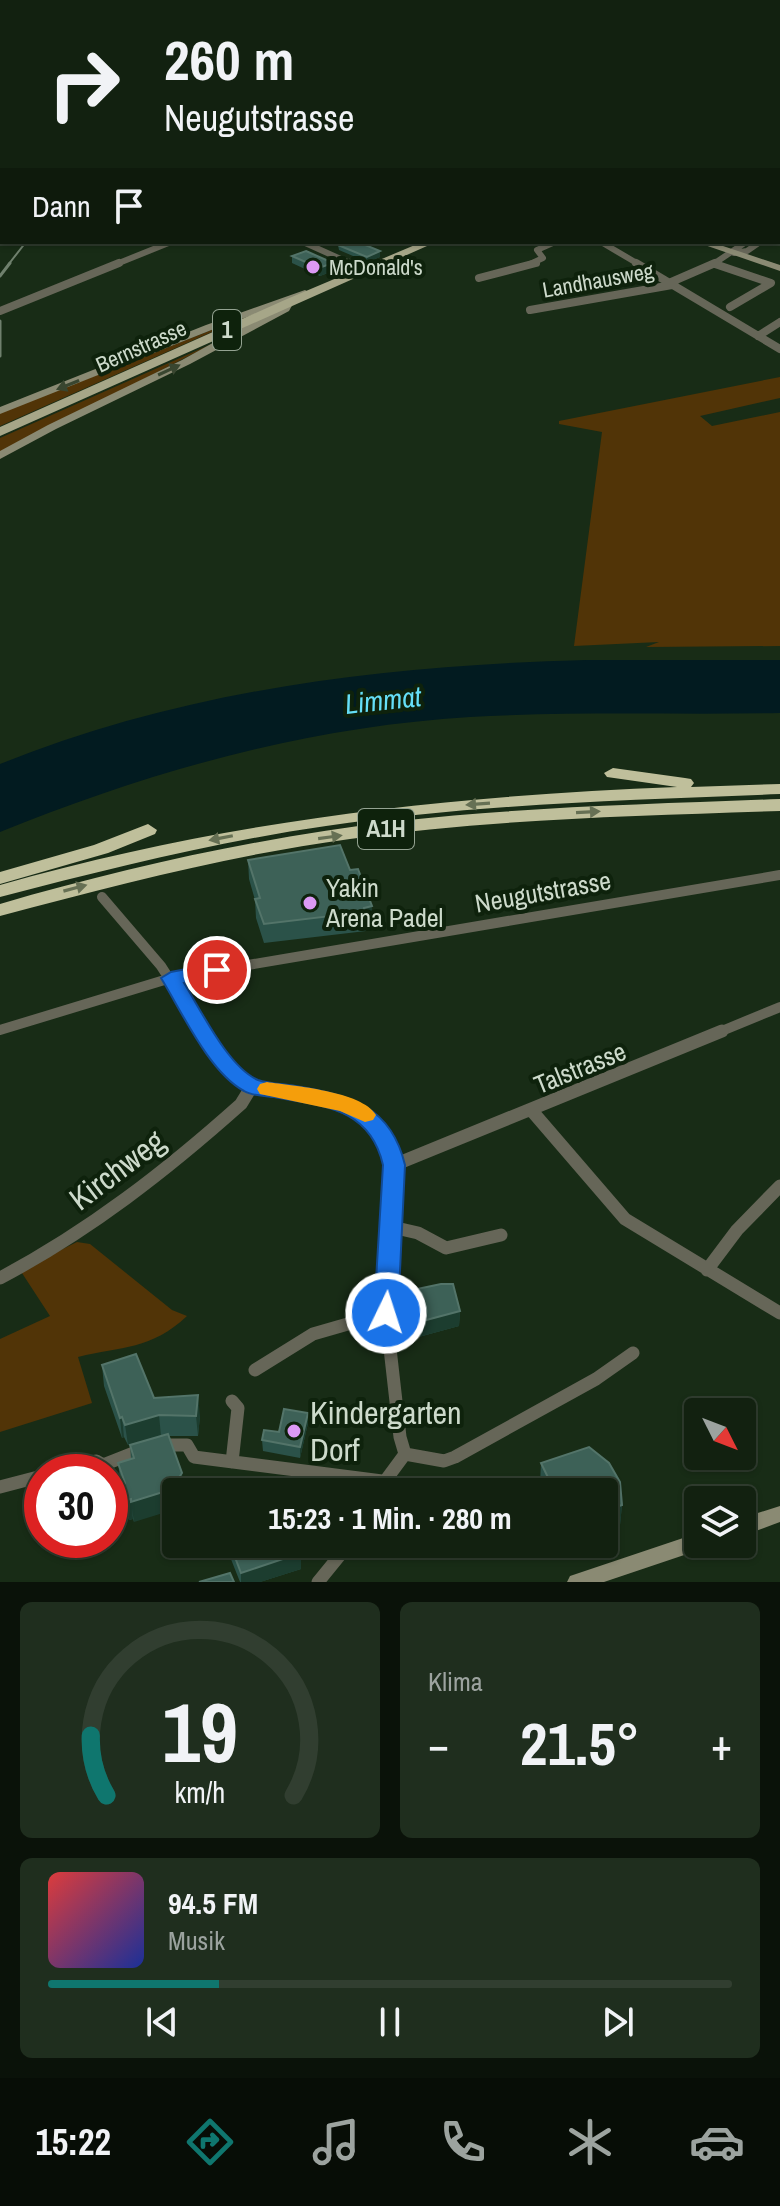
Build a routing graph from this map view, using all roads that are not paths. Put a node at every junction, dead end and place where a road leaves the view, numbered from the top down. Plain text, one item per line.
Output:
1 (166, 244) edge
2 (307, 244) edge
3 (426, 244) edge
4 (550, 244) edge
5 (605, 244) edge
6 (707, 244) edge
7 (742, 244) edge
8 (757, 244) edge
9 (734, 253) junction
10 (715, 264) junction
11 (780, 268) edge
12 (365, 270) junction
13 (479, 278) dead end
14 (670, 284) junction
15 (324, 287) junction
16 (291, 301) junction
17 (730, 307) dead end
18 (530, 310) dead end
19 (0, 311) edge
20 (780, 322) edge
21 (758, 336) junction
22 (780, 349) edge
23 (0, 411) edge
24 (0, 432) edge
25 (0, 456) edge
26 (613, 773) dead end
27 (780, 787) edge
28 (780, 805) edge
29 (148, 830) dead end
30 (780, 875) edge
31 (0, 878) edge
32 (0, 891) edge
33 (102, 897) dead end
34 (0, 910) edge
35 (171, 978) junction
36 (780, 1007) edge
37 (0, 1030) edge
38 (252, 1086) junction
39 (532, 1111) junction
40 (394, 1165) junction
41 (780, 1186) edge
42 (392, 1227) junction
43 (501, 1235) dead end
44 (707, 1270) junction
45 (0, 1278) edge
46 (386, 1313) junction
47 (780, 1313) edge
48 (633, 1353) dead end
49 (255, 1370) dead end
50 (232, 1401) dead end
51 (405, 1454) junction
52 (128, 1456) edge
53 (232, 1462) junction
54 (331, 1478) edge
55 (386, 1478) edge
56 (24, 1481) edge
57 (0, 1487) edge
58 (780, 1514) edge
59 (756, 1522) edge
60 (684, 1547) edge
61 (338, 1558) edge
62 (318, 1582) edge
63 (577, 1582) edge

1 - 19 street
2 - 12 street
3 - 12 main road, Bernstrasse / 1
4 - 13 street
5 - 14 street
6 - 9 street
7 - 9 street
8 - 9 street
9 - 10 street, Landhausweg
9 - 11 street
10 - 14 street, Landhausweg
10 - 17 street
12 - 15 main road, Bernstrasse / 1
14 - 18 street, Landhausweg
14 - 21 street
15 - 16 main road, Bernstrasse / 1
15 -> 23 street
16 - 24 main road, Bernstrasse / 1
25 -> 16 street
20 - 21 street
21 - 22 street
26 - 27 highway
27 -> 32 highway, A1H
34 -> 28 highway, A1H
29 - 31 highway
30 - 35 street, Neugutstrasse
33 - 35 street
35 - 37 street, Neugutstrasse
35 - 38 street
36 - 39 street, Talstrasse
38 - 40 street
38 - 45 street, Kirchweg
39 - 40 street, Talstrasse
39 - 44 street
40 - 42 street
41 - 44 street
42 - 43 street
42 - 46 street
44 - 47 street
46 - 49 street
46 - 51 street
48 - 51 street
50 - 53 street
51 - 55 street
52 - 53 street
53 - 54 street
56 - 57 street
58 - 59 street
60 - 63 street
61 - 62 street

